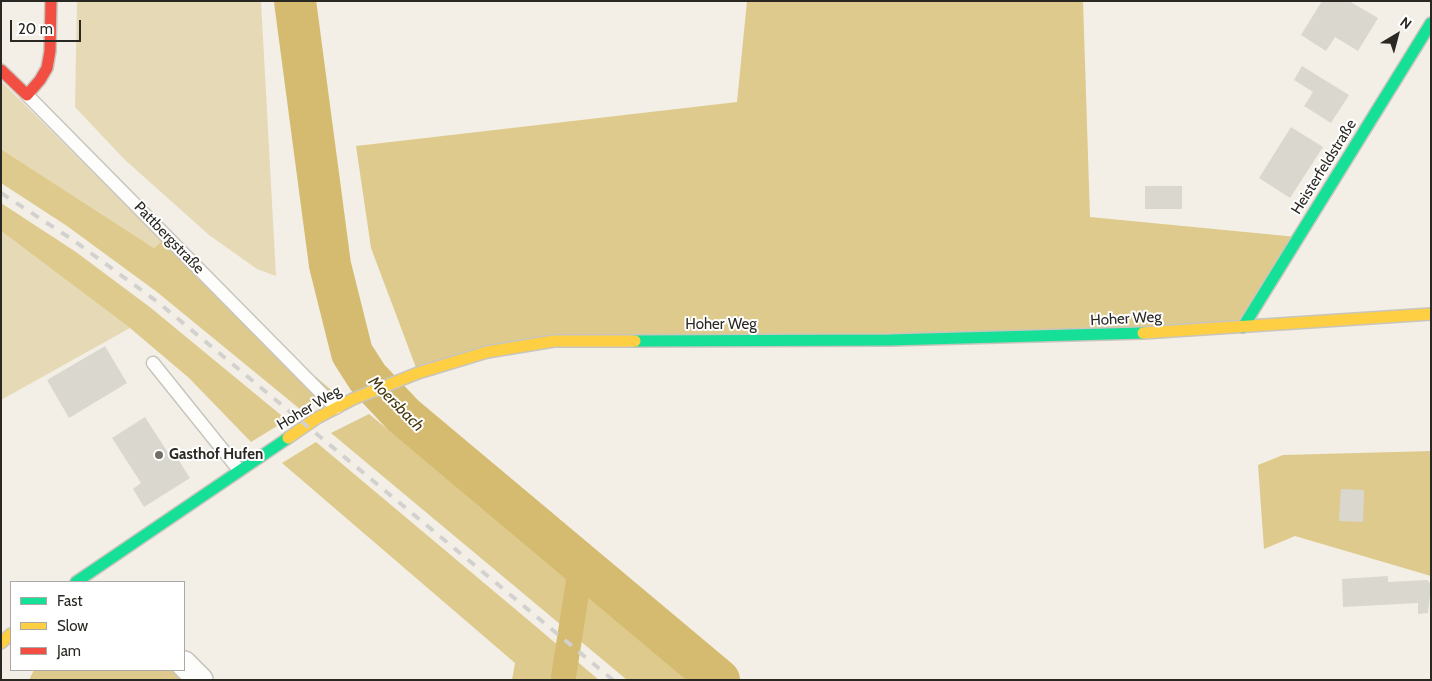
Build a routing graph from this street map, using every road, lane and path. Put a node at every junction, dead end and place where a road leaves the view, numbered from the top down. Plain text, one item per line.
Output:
1 (51, 1) edge
2 (1431, 23) edge
3 (1, 70) edge
4 (28, 95) junction
5 (1431, 314) edge
6 (1243, 327) junction
7 (153, 363) dead end
8 (336, 408) junction
9 (239, 470) junction
10 (89, 579) edge
11 (10, 633) edge
12 (1, 643) edge
13 (185, 665) edge
14 (200, 680) edge

1 - 4 main road
2 - 6 main road, Heisterfeldstraße
3 - 4 main road, Pattbergstraße
4 - 8 lane, Pattbergstraße
5 - 6 main road, Hoher Weg
6 - 8 main road, Hoher Weg
7 - 9 lane
8 - 9 main road, Hoher Weg
9 - 10 main road, Hoher Weg
11 - 12 main road
13 - 14 street

